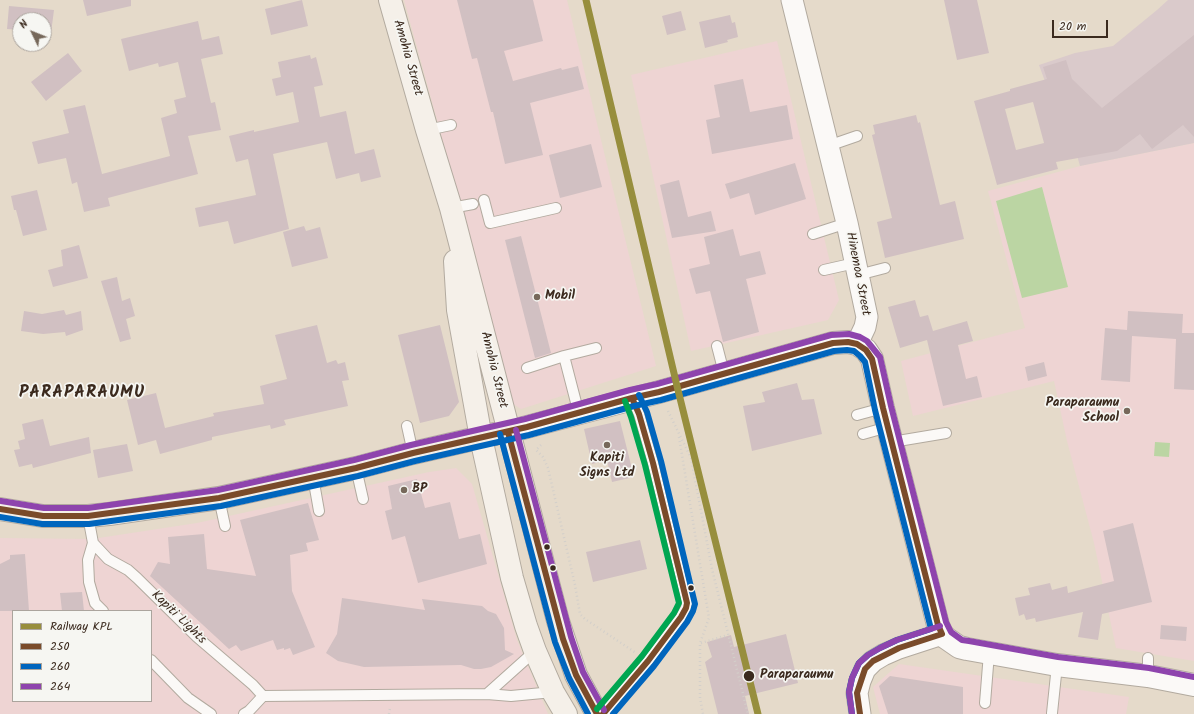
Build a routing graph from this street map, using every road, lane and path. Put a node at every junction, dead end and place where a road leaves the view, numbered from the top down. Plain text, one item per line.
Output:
1 (390, 0) edge
2 (792, 0) edge
3 (451, 125) dead end
4 (427, 130) junction
5 (857, 136) dead end
6 (828, 146) junction
7 (484, 200) dead end
8 (472, 204) dead end
9 (451, 208) junction
10 (556, 208) dead end
11 (847, 223) junction
12 (814, 234) dead end
13 (885, 268) dead end
14 (857, 269) junction
15 (824, 270) dead end
16 (857, 344) junction
17 (717, 346) dead end
18 (596, 348) dead end
19 (564, 356) junction
20 (527, 368) dead end
21 (724, 373) junction
22 (659, 392) junction
23 (632, 398) junction
24 (579, 414) junction
25 (856, 414) dead end
26 (407, 426) dead end
27 (888, 426) junction
28 (508, 432) junction
29 (946, 433) dead end
30 (679, 434) junction
31 (863, 434) dead end
32 (481, 438) junction
33 (536, 450) dead end
34 (413, 453) junction
35 (356, 468) junction
36 (313, 477) junction
37 (219, 498) junction
38 (363, 499) dead end
39 (0, 509) edge
40 (319, 510) dead end
41 (88, 516) junction
42 (225, 526) dead end
43 (93, 543) junction
44 (102, 610) edge
45 (942, 634) junction
46 (728, 635) junction
47 (700, 643) junction
48 (535, 651) junction
49 (989, 653) junction
50 (152, 661) edge
51 (648, 661) junction
52 (1057, 665) junction
53 (1194, 685) edge
54 (553, 692) junction
55 (487, 694) junction
56 (263, 696) junction
57 (985, 703) dead end
58 (1052, 713) dead end
59 (210, 714) edge
60 (244, 714) edge
61 (566, 714) edge
62 (597, 714) edge
63 (603, 714) edge
64 (703, 714) edge
65 (748, 714) edge
66 (860, 714) edge

1 - 4 main road, Amohia Street
2 - 6 street, Hinemoa Street
3 - 4 lane
4 - 9 main road, Amohia Street
5 - 6 lane
6 - 11 street, Hinemoa Street
7 - 10 lane
8 - 9 lane
9 - 28 main road, Amohia Street
9 - 32 main road, Amohia Street
11 - 12 lane
11 - 14 street, Hinemoa Street
13 - 14 lane
14 - 15 lane
14 - 16 street, Hinemoa Street
16 - 21 street
16 - 27 street
17 - 21 lane
18 - 19 lane
19 - 20 lane
19 - 24 lane
21 - 22 street
22 - 23 street
22 - 30 path
23 - 24 street
23 - 51 lane
24 - 28 street
25 - 27 lane
26 - 34 lane
27 - 29 lane
27 - 31 lane
27 - 45 street
28 - 32 main road
28 - 62 main road, Amohia Street
30 - 46 path
30 - 47 path
32 - 34 main road
32 - 48 main road, Amohia Street
33 - 51 path
34 - 35 main road
35 - 36 main road
35 - 38 lane
36 - 37 main road
36 - 40 lane
37 - 41 main road
37 - 42 lane
39 - 41 main road
41 - 43 lane
43 - 44 lane
43 - 56 lane, Kapiti Lights
45 - 49 street
45 - 66 street
46 - 47 path
46 - 65 path
47 - 64 path
48 - 54 main road, Amohia Street
48 - 55 lane
49 - 52 street
49 - 57 lane
50 - 59 lane
51 - 63 lane
52 - 53 street
52 - 58 lane
54 - 55 lane
54 - 61 main road, Amohia Street
55 - 56 lane
56 - 60 lane

